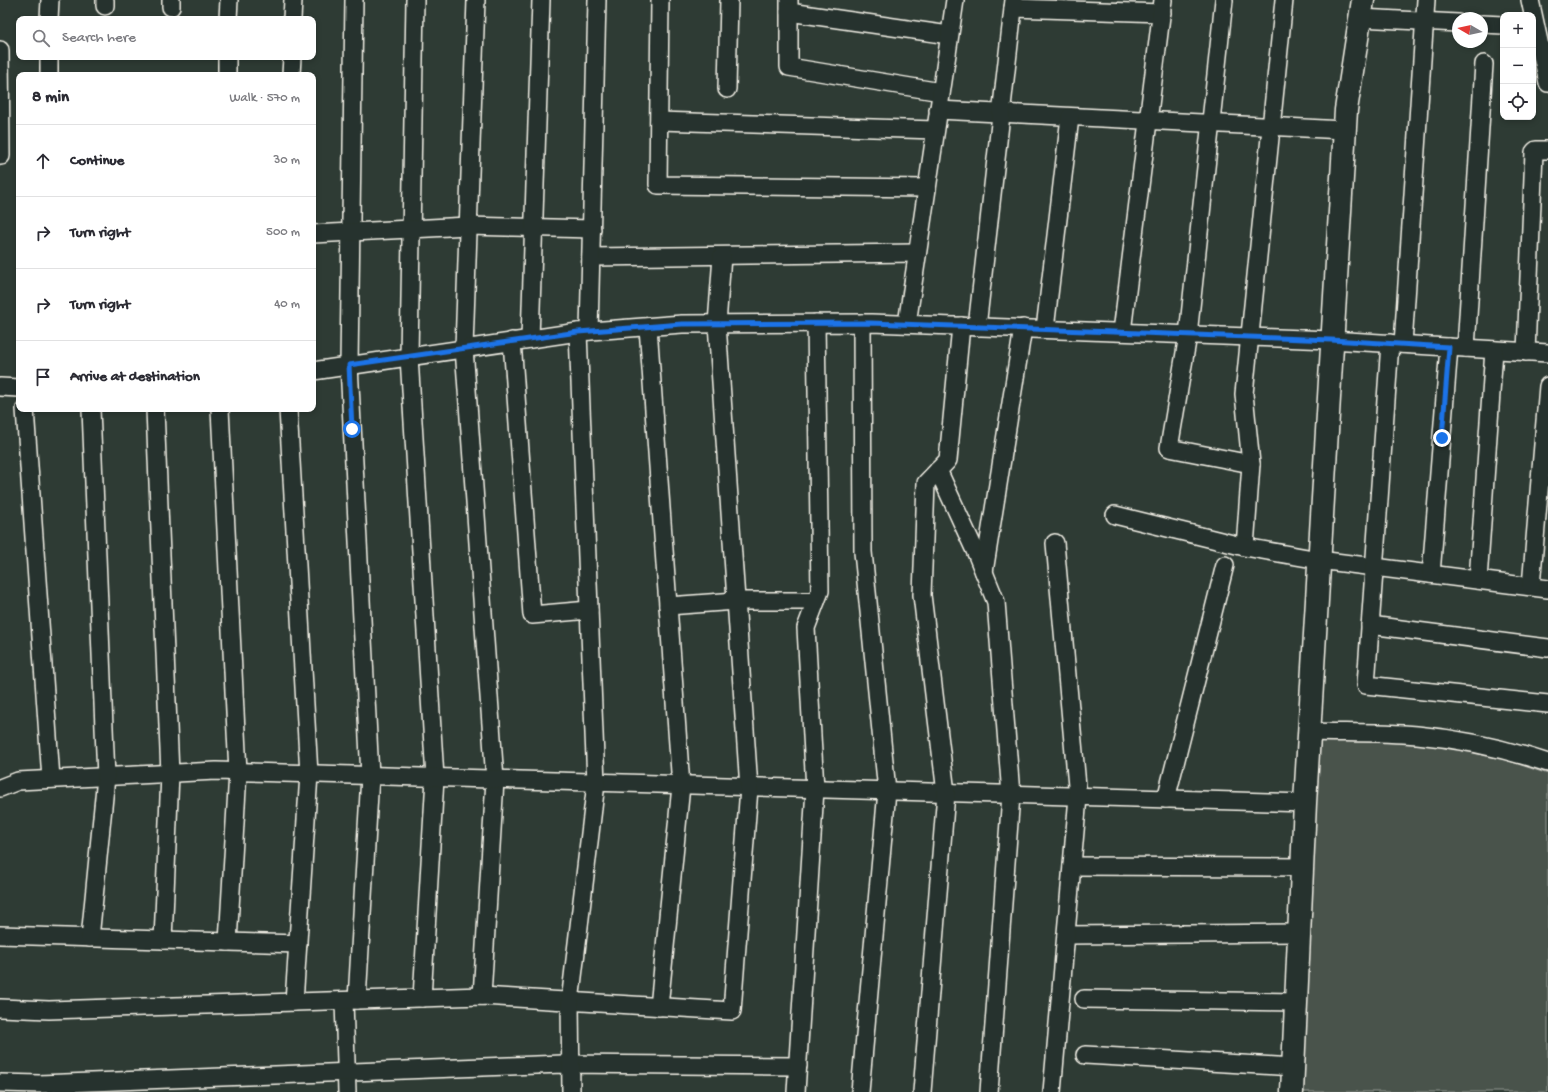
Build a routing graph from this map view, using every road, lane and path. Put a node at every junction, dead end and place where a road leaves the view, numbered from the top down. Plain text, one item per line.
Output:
1 (50, 0) edge
2 (229, 0) edge
3 (293, 0) edge
4 (354, 0) edge
5 (415, 0) edge
6 (476, 0) edge
7 (540, 0) edge
8 (598, 0) edge
9 (660, 0) edge
10 (729, 0) edge
11 (955, 0) edge
12 (1224, 0) edge
13 (1284, 0) edge
14 (1426, 0) edge
15 (1530, 0) edge
16 (1013, 4) edge
17 (1097, 5) edge
18 (789, 6) edge
19 (1162, 6) edge
20 (1362, 9) edge
21 (1532, 12) edge
22 (49, 16) edge
23 (228, 16) edge
24 (292, 16) edge
25 (1424, 22) junction
26 (1452, 23) edge
27 (1488, 24) edge
28 (1500, 25) edge
29 (1536, 34) edge
30 (949, 35) junction
31 (0, 50) edge
32 (49, 60) edge
33 (227, 60) edge
34 (292, 60) edge
35 (1484, 64) dead end
36 (49, 72) edge
37 (227, 72) edge
38 (291, 72) edge
39 (1548, 83) edge
40 (727, 89) dead end
41 (941, 92) junction
42 (938, 110) junction
43 (1001, 113) junction
44 (1070, 117) junction
45 (1148, 120) junction
46 (659, 122) junction
47 (1211, 124) junction
48 (1271, 126) junction
49 (935, 130) junction
50 (1344, 130) junction
51 (1548, 150) edge
52 (1, 156) dead end
53 (927, 188) junction
54 (468, 226) junction
55 (534, 228) junction
56 (411, 229) junction
57 (592, 229) junction
58 (351, 232) junction
59 (316, 234) edge
60 (917, 253) junction
61 (722, 256) junction
62 (591, 258) junction
63 (862, 322) junction
64 (816, 323) junction
65 (717, 324) junction
66 (907, 324) junction
67 (969, 326) junction
68 (648, 327) junction
69 (1023, 328) junction
70 (1045, 329) junction
71 (584, 331) junction
72 (1122, 332) junction
73 (1188, 334) junction
74 (1249, 337) junction
75 (530, 339) junction
76 (1331, 340) junction
77 (512, 341) junction
78 (1396, 344) junction
79 (1449, 347) junction
80 (464, 348) junction
81 (1466, 348) junction
82 (1494, 350) junction
83 (1526, 352) junction
84 (1548, 353) edge
85 (409, 357) junction
86 (349, 365) junction
87 (316, 370) edge
88 (1548, 386) edge
89 (0, 387) edge
90 (16, 388) edge
91 (25, 412) edge
92 (91, 412) edge
93 (155, 412) edge
94 (220, 412) edge
95 (288, 412) edge
96 (1251, 464) junction
97 (938, 470) junction
98 (1115, 515) dead end
99 (1055, 543) dead end
100 (1245, 546) junction
101 (1319, 560) junction
102 (1225, 565) dead end
103 (1374, 566) junction
104 (984, 573) junction
105 (1431, 574) junction
106 (1478, 580) junction
107 (1531, 586) junction
108 (1548, 589) edge
109 (736, 601) junction
110 (816, 601) junction
111 (668, 606) junction
112 (589, 610) junction
113 (1370, 625) junction
114 (1548, 648) edge
115 (1548, 704) edge
116 (1310, 732) junction
117 (1548, 763) edge
118 (238, 772) junction
119 (170, 774) junction
120 (309, 774) junction
121 (370, 776) junction
122 (106, 777) junction
123 (435, 778) junction
124 (51, 780) junction
125 (494, 780) junction
126 (596, 783) junction
127 (681, 786) junction
128 (0, 788) edge
129 (749, 788) junction
130 (814, 789) junction
131 (887, 792) junction
132 (946, 793) junction
133 (1011, 795) junction
134 (1078, 797) junction
135 (1166, 799) junction
136 (1305, 803) junction
137 (1072, 866) junction
138 (1302, 867) junction
139 (1300, 933) junction
140 (0, 935) edge
141 (1066, 935) junction
142 (90, 938) junction
143 (163, 940) junction
144 (228, 942) junction
145 (298, 944) junction
146 (482, 996) junction
147 (422, 998) junction
148 (1084, 999) dead end
149 (351, 1000) junction
150 (294, 1002) junction
151 (570, 1002) junction
152 (1296, 1002) junction
153 (659, 1007) junction
154 (0, 1008) edge
155 (1085, 1055) dead end
156 (571, 1064) junction
157 (798, 1066) junction
158 (1294, 1067) junction
159 (346, 1072) junction
160 (0, 1083) edge
161 (347, 1092) edge
162 (571, 1092) edge
163 (796, 1092) edge
164 (860, 1092) edge
165 (922, 1092) edge
166 (989, 1092) edge
167 (1052, 1092) edge
168 (1292, 1092) edge

1 - 22 street
2 - 23 street
3 - 24 street
4 - 58 street
5 - 56 street
6 - 54 street
7 - 55 street
8 - 57 street
9 - 46 street
10 - 40 street
11 - 30 street
12 - 47 street
13 - 48 street
14 - 25 street
15 - 21 street
16 - 17 street
16 - 43 street
17 - 19 street
18 - 30 street
18 - 41 street
19 - 45 street
20 - 25 street
20 - 50 street
25 - 26 street
25 - 78 street
27 - 28 street
29 - 39 street
30 - 41 street
31 - 52 street
32 - 36 street
33 - 37 street
34 - 38 street
35 - 81 street
41 - 42 street
42 - 43 street
42 - 49 street
43 - 44 street
43 - 67 street
44 - 45 street
44 - 70 street
45 - 47 street
45 - 72 street
46 - 49 street
46 - 53 street
47 - 48 street
47 - 73 street
48 - 50 street
48 - 74 street
49 - 53 street
50 - 76 street
51 - 83 street
53 - 60 street
54 - 55 street
54 - 56 street
54 - 80 street
55 - 57 street
55 - 75 street
56 - 58 street
56 - 85 street
57 - 62 street
58 - 59 street
58 - 86 street
60 - 61 street
60 - 66 street
61 - 62 street
61 - 65 street
62 - 71 street
63 - 64 street
63 - 66 street
63 - 131 street
64 - 65 street
64 - 110 street
65 - 68 street
65 - 109 street
66 - 67 street
67 - 69 street
67 - 97 street
68 - 71 street
68 - 111 street
69 - 70 street
69 - 104 street
70 - 72 street
71 - 75 street
71 - 112 street
72 - 73 street
73 - 74 street
73 - 96 street
74 - 76 street
74 - 96 street
75 - 77 street
76 - 78 street
76 - 101 street
77 - 80 street
77 - 112 street
78 - 79 street
78 - 103 street
79 - 81 street
79 - 105 street
80 - 85 street
80 - 125 street
81 - 82 street
82 - 83 street
82 - 106 street
83 - 84 street
85 - 86 street
85 - 123 street
86 - 87 street
86 - 121 street
88 - 107 street
89 - 90 street
91 - 124 street
92 - 122 street
93 - 119 street
94 - 118 street
95 - 120 street
96 - 100 street
97 - 104 street
97 - 132 street
98 - 100 street
99 - 134 street
100 - 101 street
101 - 103 street
101 - 116 street
102 - 135 street
103 - 105 street
103 - 113 street
104 - 133 street
105 - 106 street
106 - 107 street
107 - 108 street
109 - 110 street
109 - 111 street
109 - 129 street
110 - 130 street
111 - 127 street
112 - 126 street
113 - 114 street
113 - 115 street
116 - 117 street
116 - 136 street
118 - 119 street
118 - 120 street
118 - 144 street
119 - 122 street
119 - 143 street
120 - 121 street
120 - 145 street
121 - 123 street
121 - 149 street
122 - 124 street
122 - 142 street
123 - 125 street
123 - 147 street
124 - 128 street
125 - 126 street
125 - 146 street
126 - 127 street
126 - 151 street
127 - 129 street
127 - 153 street
129 - 130 street
129 - 153 street
130 - 131 street
130 - 157 street
131 - 132 street
131 - 164 street
132 - 133 street
132 - 165 street
133 - 134 street
133 - 166 street
134 - 135 street
134 - 137 street
135 - 136 street
136 - 138 street
137 - 138 street
137 - 141 street
138 - 139 street
139 - 141 street
139 - 152 street
140 - 142 street
141 - 167 street
142 - 143 street
143 - 144 street
144 - 145 street
145 - 150 street
146 - 147 street
146 - 151 street
147 - 149 street
148 - 152 street
149 - 150 street
149 - 159 street
150 - 154 street
151 - 153 street
151 - 156 street
152 - 158 street
155 - 158 street
156 - 157 street
156 - 159 street
156 - 162 street
157 - 163 street
158 - 168 street
159 - 160 street
159 - 161 street

